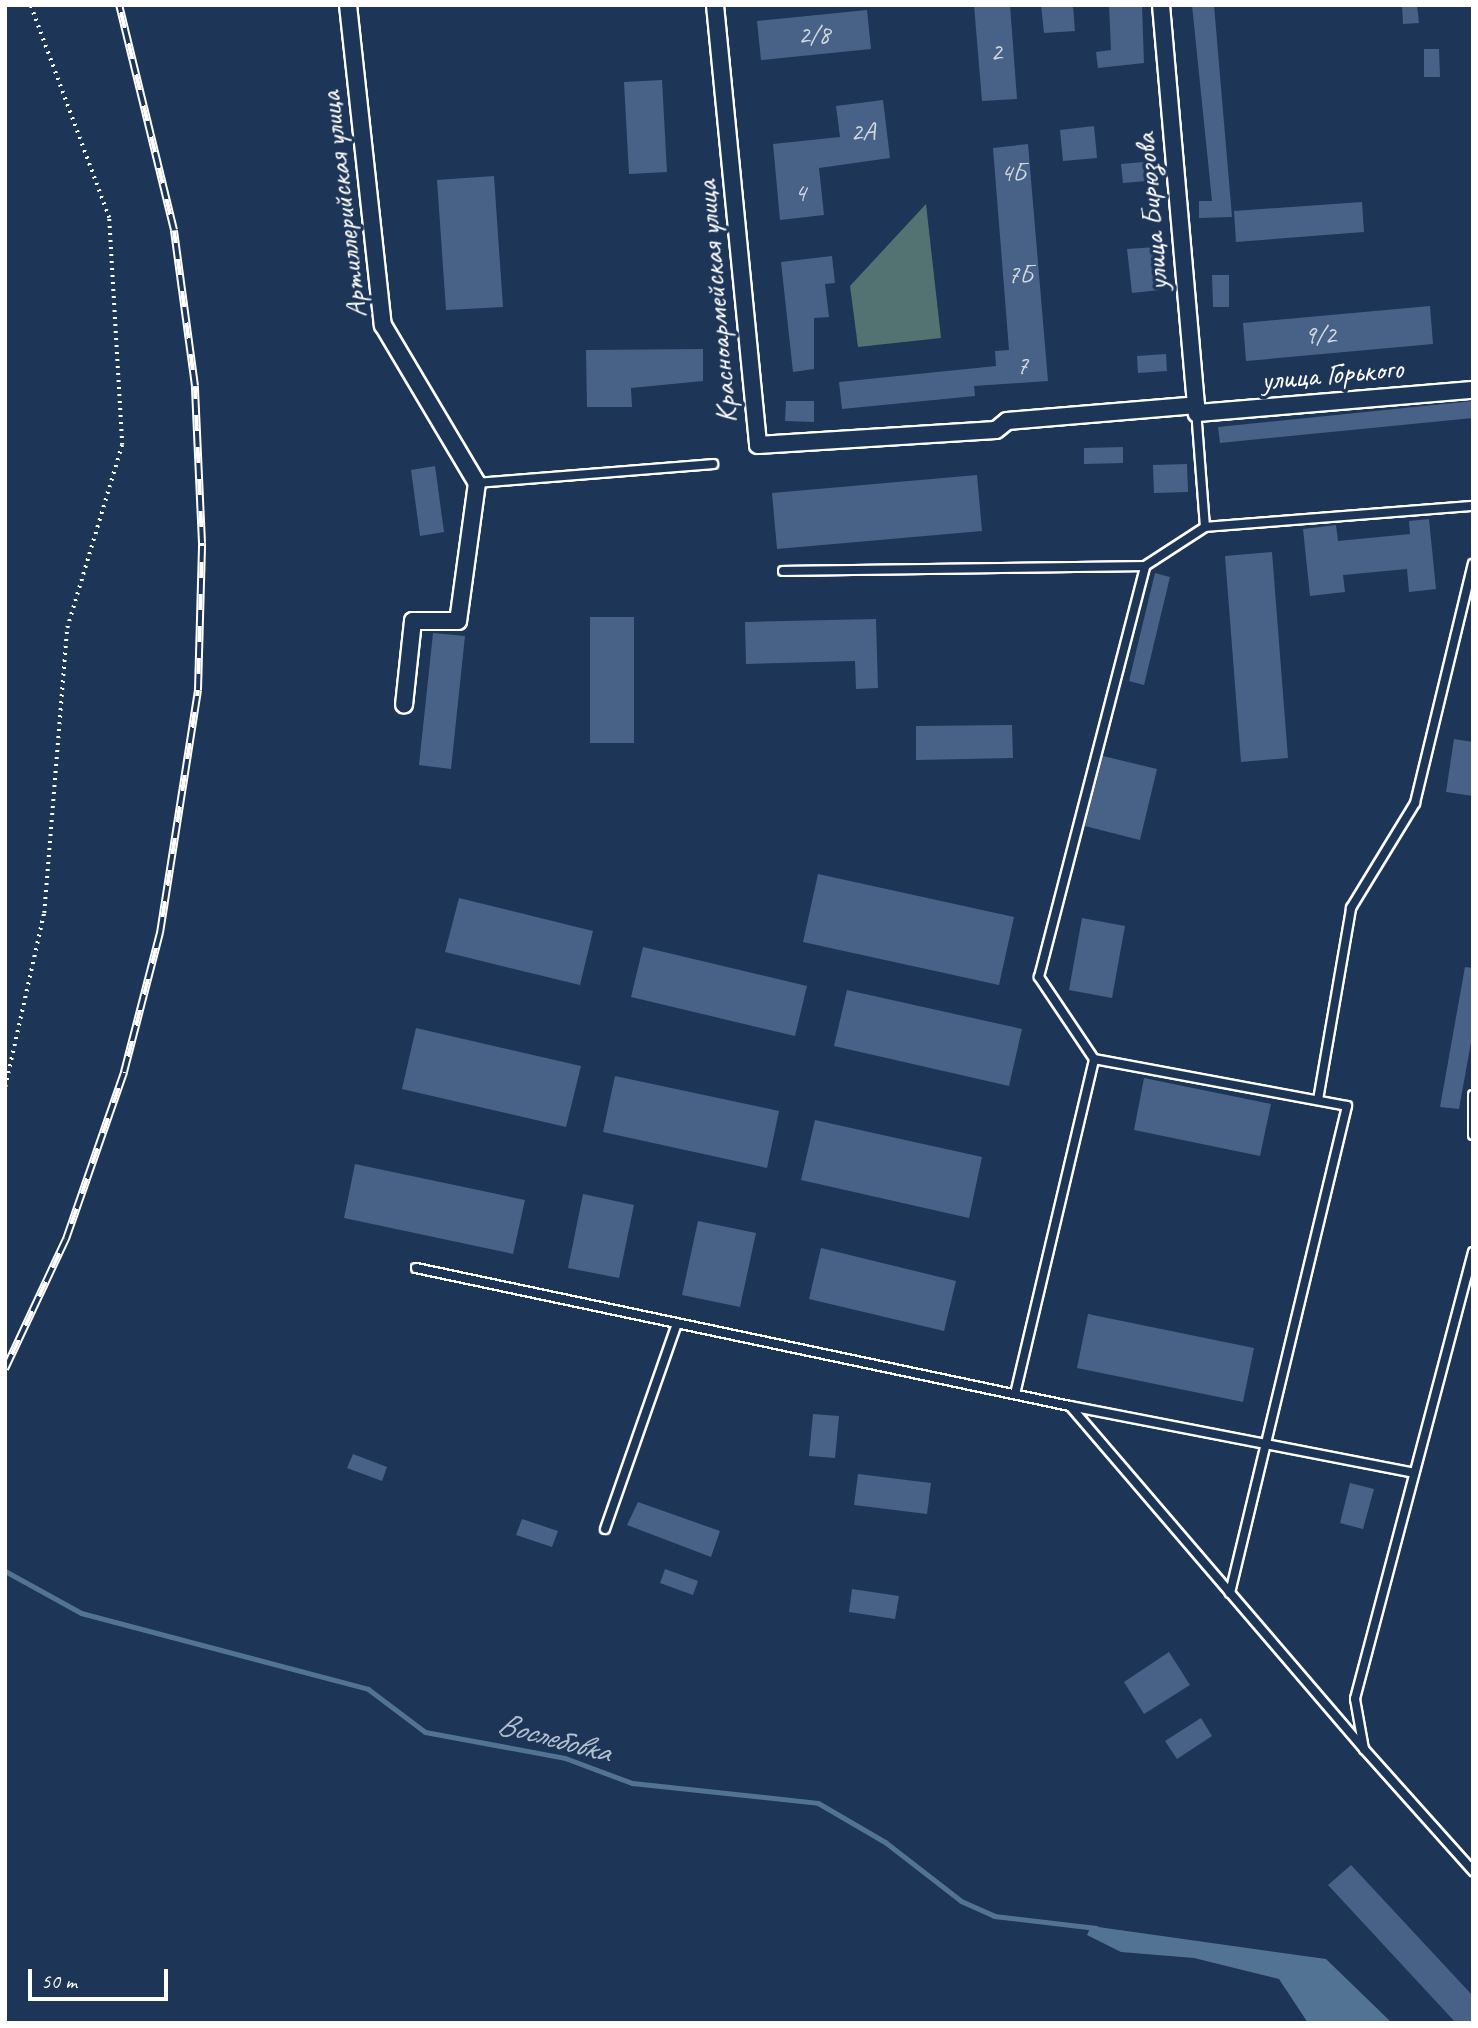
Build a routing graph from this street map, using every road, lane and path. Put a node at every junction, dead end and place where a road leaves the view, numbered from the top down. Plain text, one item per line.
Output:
1 (30, 5) edge
2 (348, 5) edge
3 (715, 5) edge
4 (1161, 5) edge
5 (1473, 390) edge
6 (1196, 409) junction
7 (713, 464) dead end
8 (477, 483) junction
9 (1473, 506) edge
10 (1205, 527) junction
11 (1473, 564) edge
12 (1145, 566) junction
13 (783, 571) dead end
14 (404, 705) dead end
15 (1094, 1059) junction
16 (5, 1087) edge
17 (1473, 1095) edge
18 (1318, 1100) junction
19 (1473, 1135) edge
20 (1473, 1252) edge
21 (416, 1268) dead end
22 (677, 1323) junction
23 (1015, 1394) junction
24 (1070, 1406) junction
25 (1266, 1444) junction
26 (1414, 1473) junction
27 (605, 1529) dead end
28 (1230, 1592) junction
29 (1364, 1749) junction
30 (1473, 1871) edge

1 - 16 path
2 - 8 street, Артиллерийская улица
3 - 6 street, Красноармейская улица
4 - 6 street, улица Бирюзова
5 - 6 street, улица Горького
6 - 10 lane
7 - 8 lane
8 - 14 street
9 - 10 lane
10 - 12 lane
11 - 18 lane
12 - 13 lane
12 - 15 lane
15 - 18 lane
15 - 23 lane
17 - 19 lane
18 - 25 lane
20 - 26 lane
21 - 22 lane
22 - 23 lane
22 - 27 lane
23 - 24 lane
24 - 25 lane
24 - 28 lane
25 - 26 lane
25 - 28 lane
26 - 29 lane
28 - 29 lane
29 - 30 lane

